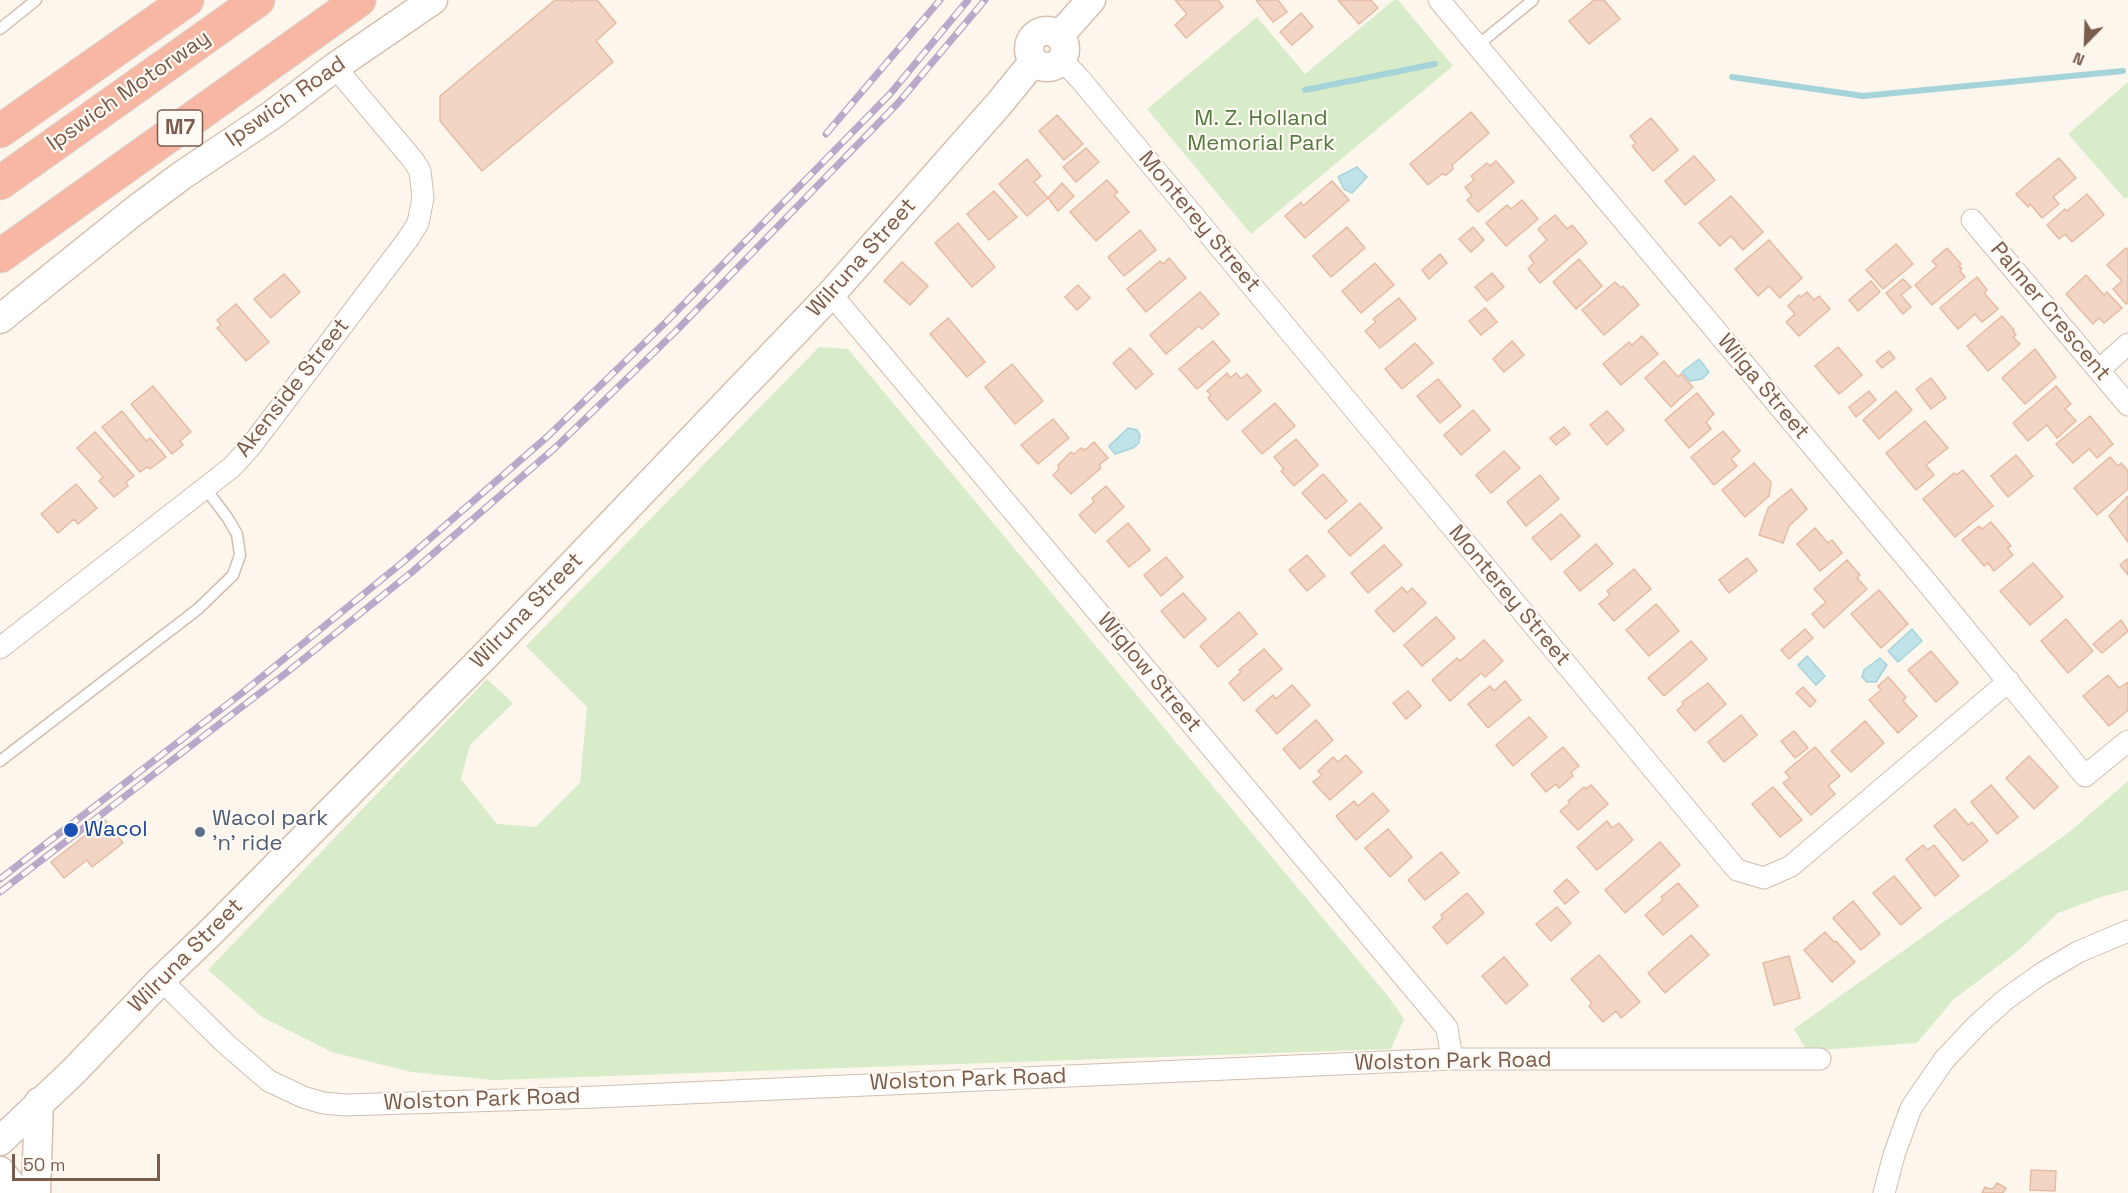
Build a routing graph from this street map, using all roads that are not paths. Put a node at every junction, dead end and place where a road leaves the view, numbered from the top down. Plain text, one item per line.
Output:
1 (36, 0) edge
2 (187, 0) edge
3 (258, 0) edge
4 (359, 0) edge
5 (433, 0) edge
6 (1091, 0) edge
7 (1439, 0) edge
8 (1533, 0) edge
9 (0, 28) edge
10 (1478, 45) junction
11 (1051, 52) junction
12 (335, 67) junction
13 (0, 131) edge
14 (0, 183) edge
15 (1972, 220) dead end
16 (0, 256) edge
17 (831, 294) junction
18 (0, 319) edge
19 (2128, 344) edge
20 (2099, 370) junction
21 (2128, 405) edge
22 (205, 488) junction
23 (0, 648) edge
24 (2008, 681) junction
25 (2128, 741) edge
26 (0, 761) edge
27 (2128, 931) edge
28 (161, 980) junction
29 (1452, 1059) junction
30 (1820, 1059) dead end
31 (34, 1108) junction
32 (0, 1109) edge
33 (0, 1141) edge
34 (0, 1171) edge
35 (18, 1193) edge
36 (36, 1193) edge
37 (1884, 1193) edge

1 - 9 lane
2 - 13 highway
3 - 14 highway, Ipswich Motorway / M7
4 - 16 highway, M7
5 - 12 main road, Ipswich Road
6 - 11 main road, Wilruna Street
7 - 10 street, Wilga Street
8 - 10 lane
10 - 24 street, Wilga Street
11 - 17 main road, Wilruna Street
11 - 24 street, Monterey Street
12 - 18 main road, Ipswich Road
12 - 22 street, Akenside Street
15 - 20 street, Palmer Crescent
17 - 28 main road, Wilruna Street
17 - 29 street, Wiglow Street
19 - 20 street
20 - 21 street, Palmer Crescent
22 - 23 street, Akenside Street
22 - 26 lane
24 - 25 street, Wilga Street
27 - 37 street
28 - 29 street, Wolston Park Road
28 - 31 main road, Wilruna Street
29 - 30 street, Wolston Park Road
31 - 32 main road
31 - 33 main road, Wilruna Street
31 - 36 main road
34 - 35 main road

